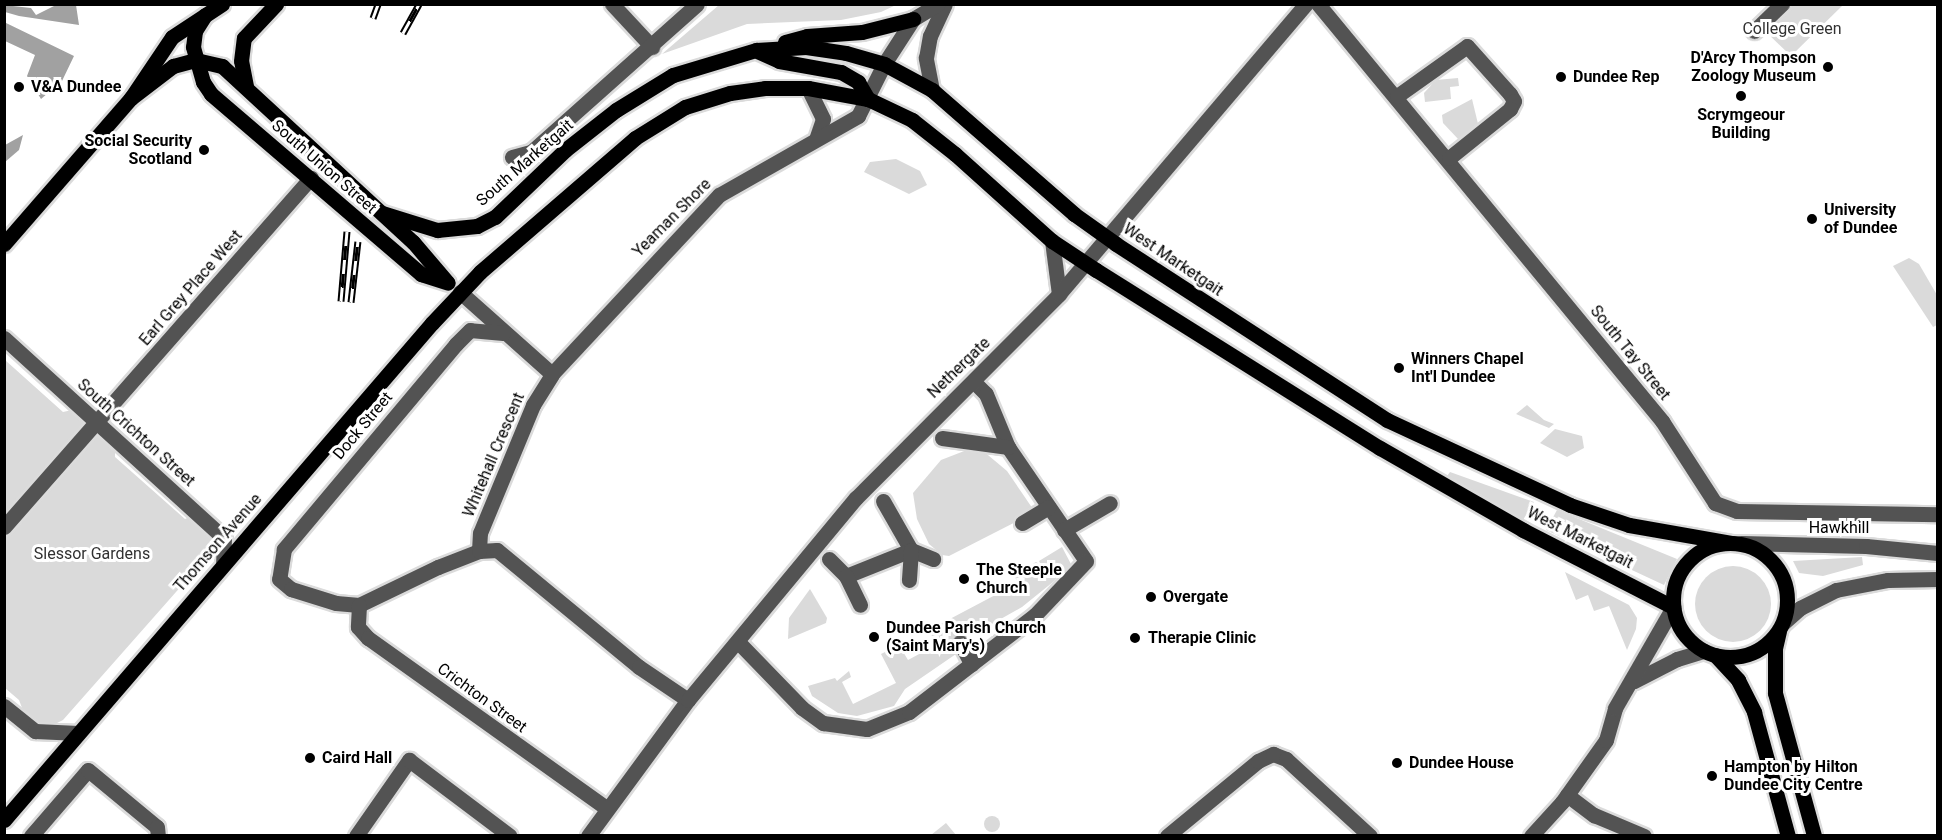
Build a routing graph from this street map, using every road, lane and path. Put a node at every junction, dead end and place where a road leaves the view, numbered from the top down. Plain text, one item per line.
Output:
1 (222, 4) edge
2 (276, 4) edge
3 (612, 4) edge
4 (697, 4) edge
5 (938, 4) edge
6 (945, 4) edge
7 (1306, 4) edge
8 (1318, 4) edge
9 (1782, 4) edge
10 (205, 15) junction
11 (913, 19) junction
12 (1754, 31) dead end
13 (652, 47) junction
14 (756, 50) junction
15 (196, 60) junction
16 (884, 64) junction
17 (246, 86) junction
18 (808, 88) junction
19 (932, 90) junction
20 (1397, 96) junction
21 (131, 98) junction
22 (868, 99) junction
23 (616, 110) joint
24 (816, 140) junction
25 (512, 157) dead end
26 (1449, 158) junction
27 (311, 178) junction
28 (382, 213) junction
29 (1107, 238) junction
30 (1052, 241) junction
31 (4, 244) edge
32 (1086, 263) junction
33 (447, 282) junction
34 (460, 292) junction
35 (1059, 294) junction
36 (502, 333) junction
37 (4, 338) edge
38 (552, 374) junction
39 (978, 386) dead end
40 (98, 422) junction
41 (942, 438) dead end
42 (1008, 447) junction
43 (883, 501) dead end
44 (1110, 503) dead end
45 (1049, 507) junction
46 (1938, 514) edge
47 (1022, 523) dead end
48 (4, 527) edge
49 (1065, 530) junction
50 (1736, 543) junction
51 (911, 550) junction
52 (479, 551) junction
53 (1938, 553) edge
54 (829, 559) dead end
55 (933, 559) dead end
56 (223, 563) junction
57 (846, 576) junction
58 (1938, 579) edge
59 (909, 580) dead end
60 (359, 605) junction
61 (860, 605) dead end
62 (1673, 607) junction
63 (1781, 625) junction
64 (960, 642) dead end
65 (742, 646) dead end
66 (1710, 653) junction
67 (970, 664) junction
68 (1634, 681) junction
69 (688, 700) junction
70 (4, 706) edge
71 (78, 733) junction
72 (1565, 799) junction
73 (606, 808) junction
74 (4, 820) edge
75 (158, 831) edge
76 (592, 834) edge
77 (31, 836) edge
78 (356, 836) edge
79 (510, 836) edge
80 (1167, 836) edge
81 (1370, 836) edge
82 (1531, 836) edge
83 (1644, 836) edge
84 (1788, 836) edge
85 (1814, 836) edge

1 - 10 main road
2 - 17 main road
3 - 13 street
4 - 13 street
5 - 11 street
6 - 19 street
7 - 29 street, Nethergate
8 - 20 street
9 - 12 street
10 - 15 main road, South Union Street
10 - 21 main road
11 - 14 main road
11 - 16 street, Yeaman Shore
13 - 25 street
14 - 16 main road, West Marketgait
14 - 22 main road
14 - 23 main road, West Marketgait
15 - 17 main road, South Union Street
15 - 21 main road
15 - 27 main road, South Union Street
16 - 19 main road, West Marketgait
16 - 22 street, Yeaman Shore
17 - 28 main road, South Union Street
18 - 22 main road, West Marketgait
18 - 24 street
18 - 34 main road, West Marketgait
19 - 29 main road, West Marketgait
20 - 26 street, South Tay Street
20 - 26 street
21 - 31 main road
22 - 24 street, Yeaman Shore
22 - 30 main road, West Marketgait
23 - 28 main road, South Marketgait
24 - 38 street, Yeaman Shore
26 - 46 street, South Tay Street
27 - 33 main road, South Union Street
27 - 40 street, Earl Grey Place West
28 - 33 main road, South Union Street
29 - 32 street, Nethergate
29 - 50 main road, West Marketgait
30 - 32 main road, West Marketgait
30 - 35 street
32 - 35 street, Nethergate
32 - 62 main road, West Marketgait
33 - 34 main road, South Union Street
34 - 36 street
34 - 56 main road, Thomson Avenue
35 - 69 street, Nethergate
36 - 38 street
36 - 60 street, Dock Street
37 - 40 street, South Crichton Street
38 - 52 street, Whitehall Crescent
39 - 42 street
40 - 48 street, Earl Grey Place West
40 - 56 street, South Crichton Street
41 - 42 street
42 - 45 street
43 - 51 street
44 - 49 street
45 - 47 street
45 - 49 street
49 - 67 street
50 - 53 street, Hawkhill
50 - 62 main road
50 - 63 main road
51 - 55 street
51 - 57 street
51 - 59 street
52 - 60 street
52 - 69 street
54 - 57 street
56 - 71 main road, Thomson Avenue
57 - 61 street
58 - 63 street
60 - 73 street, Crichton Street
62 - 66 main road
62 - 68 street
63 - 66 main road
63 - 85 main road
64 - 67 street
65 - 67 street
66 - 68 street
66 - 84 main road
68 - 72 street
69 - 73 street, Nethergate
70 - 71 street
71 - 74 main road, Thomson Avenue
72 - 82 street
72 - 83 street
73 - 76 street, Nethergate
75 - 77 street
78 - 79 street
80 - 81 street

